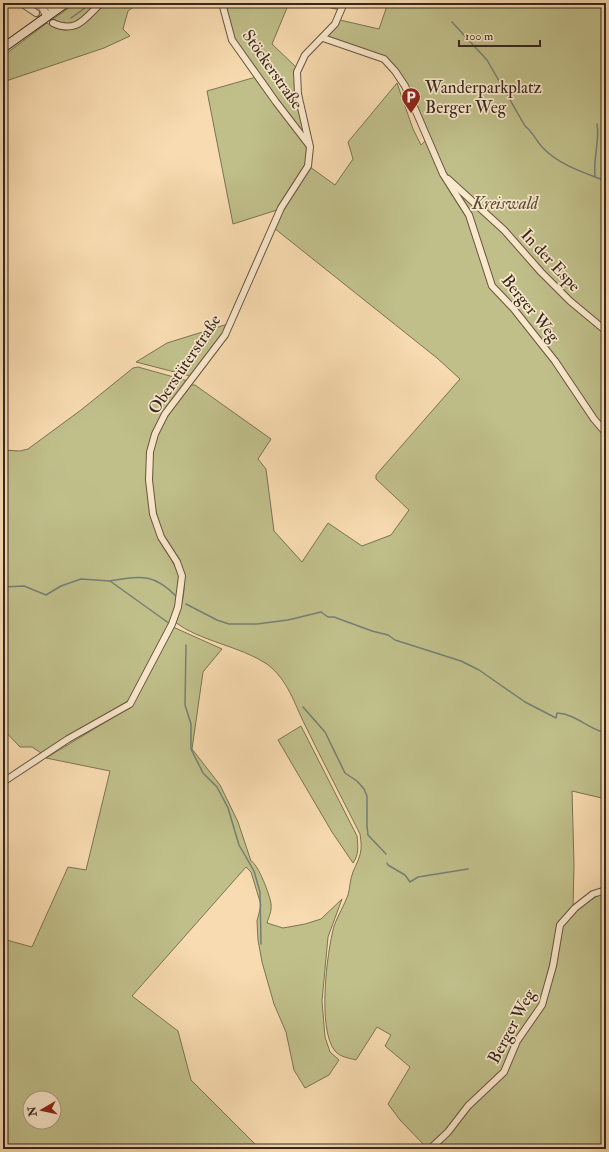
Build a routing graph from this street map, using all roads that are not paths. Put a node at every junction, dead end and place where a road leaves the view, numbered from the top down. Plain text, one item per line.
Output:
1 (21, 3) edge
2 (40, 3) edge
3 (48, 3) edge
4 (66, 3) edge
5 (101, 3) edge
6 (222, 3) edge
7 (344, 3) edge
8 (36, 13) tunnel mouth
9 (50, 13) junction
10 (53, 23) tunnel mouth
11 (323, 38) junction
12 (3, 48) edge
13 (310, 147) junction
14 (442, 174) junction
15 (606, 331) edge
16 (606, 433) edge
17 (3, 782) edge
18 (606, 890) edge
19 (430, 1149) edge

1 - 8 street
2 - 9 street
3 - 9 street
4 - 9 main road
5 - 10 street
6 - 13 street, Stöckerstraße
7 - 11 street, Oberstüterstraße
9 - 12 main road
11 - 13 street, Oberstüterstraße
11 - 14 street, Berger Weg
13 - 17 street, Oberstüterstraße
14 - 15 street, In der Espe
14 - 16 street, Berger Weg
18 - 19 street, Berger Weg

